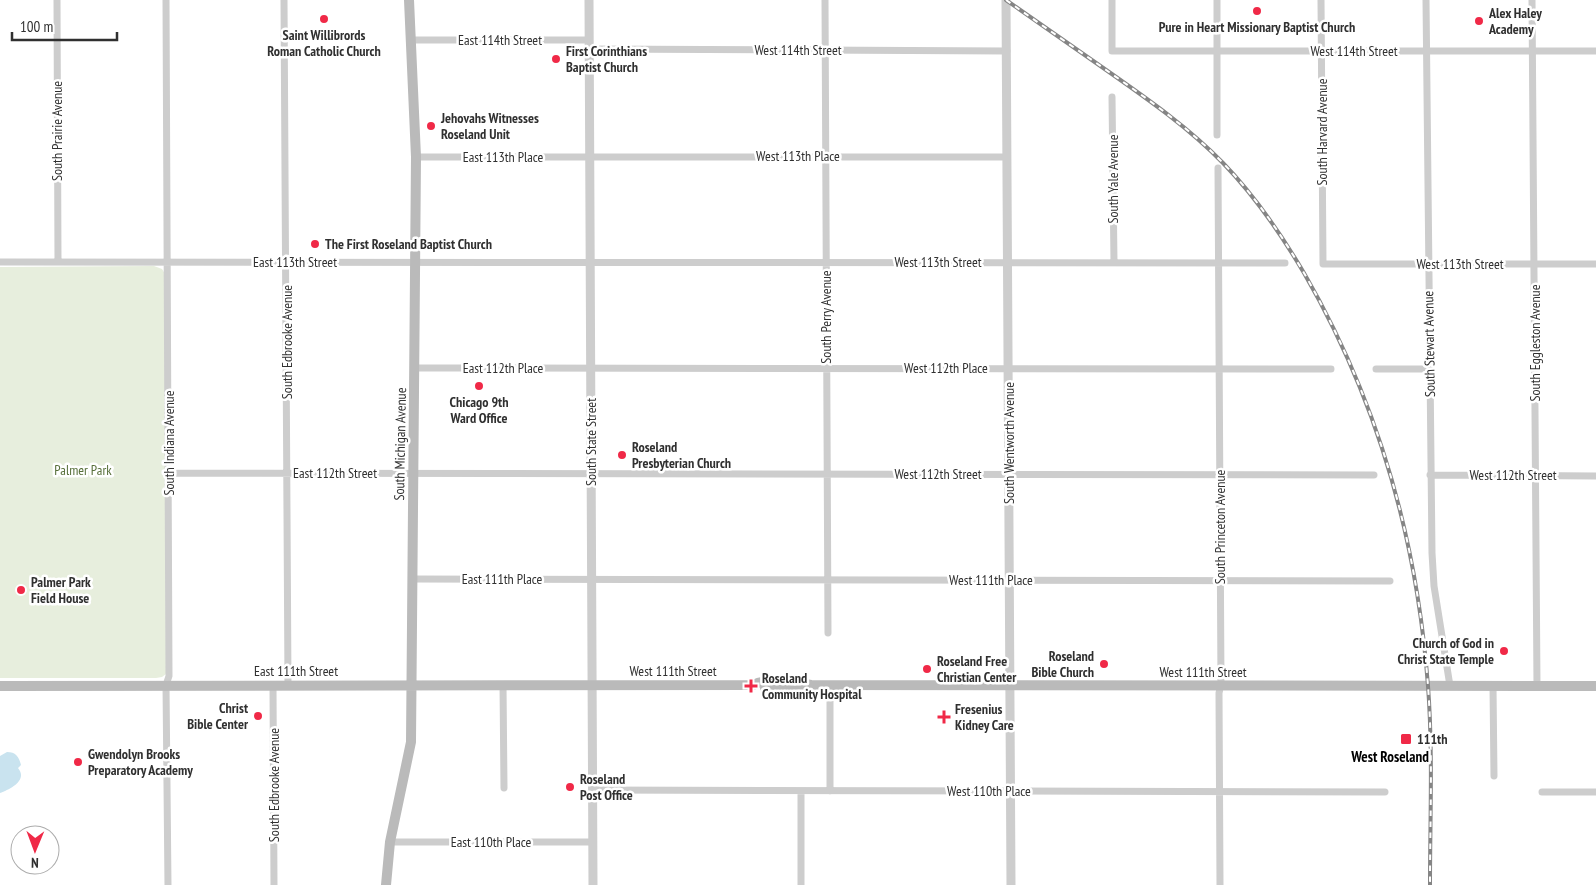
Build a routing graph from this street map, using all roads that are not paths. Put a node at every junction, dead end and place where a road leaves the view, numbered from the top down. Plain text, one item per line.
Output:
1 (57, 0) edge
2 (166, 0) edge
3 (284, 0) edge
4 (409, 0) edge
5 (588, 0) edge
6 (824, 0) edge
7 (1006, 0) edge
8 (1112, 0) edge
9 (1216, 0) edge
10 (1322, 0) edge
11 (1426, 0) edge
12 (1532, 0) edge
13 (411, 40) junction
14 (589, 40) junction
15 (589, 50) junction
16 (825, 50) junction
17 (1007, 51) junction
18 (1217, 51) junction
19 (1322, 51) junction
20 (1426, 51) junction
21 (1532, 52) junction
22 (1596, 52) edge
23 (1112, 97) dead end
24 (1217, 135) dead end
25 (826, 156) junction
26 (1007, 156) junction
27 (416, 157) junction
28 (589, 157) junction
29 (1218, 168) dead end
30 (0, 262) edge
31 (58, 262) junction
32 (167, 262) junction
33 (286, 262) junction
34 (416, 262) junction
35 (590, 262) junction
36 (826, 262) junction
37 (1008, 262) junction
38 (1114, 262) junction
39 (1219, 262) junction
40 (1285, 263) dead end
41 (1323, 264) joint
42 (1428, 264) junction
43 (1534, 264) junction
44 (1596, 264) edge
45 (415, 368) junction
46 (590, 368) junction
47 (826, 368) junction
48 (1009, 368) junction
49 (1219, 368) junction
50 (1331, 369) dead end
51 (1376, 369) dead end
52 (1429, 369) junction
53 (169, 473) junction
54 (288, 473) junction
55 (414, 474) junction
56 (591, 474) junction
57 (827, 474) junction
58 (1009, 474) junction
59 (1220, 475) junction
60 (1374, 475) dead end
61 (1430, 476) junction
62 (1536, 476) junction
63 (1596, 476) edge
64 (413, 579) junction
65 (592, 579) junction
66 (828, 580) junction
67 (1010, 580) junction
68 (1220, 580) junction
69 (1390, 580) dead end
70 (828, 633) dead end
71 (166, 685) junction
72 (273, 685) junction
73 (288, 685) junction
74 (412, 685) junction
75 (503, 685) junction
76 (592, 685) junction
77 (830, 685) junction
78 (1011, 685) junction
79 (0, 686) edge
80 (1220, 686) junction
81 (1450, 686) junction
82 (1493, 686) junction
83 (1537, 686) junction
84 (1596, 686) edge
85 (1494, 776) dead end
86 (504, 788) dead end
87 (592, 790) junction
88 (801, 791) junction
89 (830, 791) junction
90 (1011, 791) junction
91 (1219, 792) junction
92 (1385, 792) dead end
93 (1542, 792) dead end
94 (1596, 792) edge
95 (390, 842) junction
96 (593, 842) junction
97 (168, 885) edge
98 (274, 885) edge
99 (386, 885) edge
100 (593, 885) edge
101 (801, 885) edge
102 (1011, 885) edge
103 (1220, 885) edge

1 - 31 street, South Prairie Avenue
2 - 32 street, South Indiana Avenue
3 - 33 street, South Edbrooke Avenue
4 - 13 main road, South Michigan Avenue
5 - 14 street, South State Street
6 - 16 street, South Perry Avenue
7 - 17 street, South Wentworth Avenue
8 - 18 street, West 114th Street
9 - 18 street
10 - 19 street, South Harvard Avenue
11 - 20 street, South Stewart Avenue
12 - 21 street, South Eggleston Avenue
13 - 14 street, East 114th Street
13 - 27 main road, South Michigan Avenue
14 - 15 street, South State Street
15 - 16 street, West 114th Street
15 - 28 street, South State Street
16 - 17 street, West 114th Street
16 - 25 street, South Perry Avenue
17 - 26 street, South Wentworth Avenue
18 - 19 street, West 114th Street
18 - 24 street
19 - 20 street, West 114th Street
19 - 41 street, South Harvard Avenue
20 - 21 street, West 114th Street
20 - 42 street, South Stewart Avenue
21 - 22 street, West 114th Street
21 - 43 street, South Eggleston Avenue
23 - 38 street, South Yale Avenue
25 - 26 street, West 113th Place
25 - 28 street, West 113th Place
25 - 36 street, South Perry Avenue
26 - 37 street, South Wentworth Avenue
27 - 28 street, East 113th Place
27 - 34 main road, South Michigan Avenue
28 - 35 street, South State Street
29 - 39 street, South Princeton Avenue
30 - 31 street, East 113th Street
31 - 32 street, East 113th Street
32 - 33 street, East 113th Street
32 - 53 street, South Indiana Avenue
33 - 34 street, East 113th Street
33 - 54 street, South Edbrooke Avenue
34 - 35 street, East 113th Street
34 - 45 main road, South Michigan Avenue
35 - 36 street, West 113th Street
35 - 46 street, South State Street
36 - 37 street, West 113th Street
36 - 47 street, South Perry Avenue
37 - 38 street, West 113th Street
37 - 48 street, South Wentworth Avenue
38 - 39 street, West 113th Street
39 - 40 street, West 113th Street
39 - 49 street, South Princeton Avenue
41 - 42 street, West 113th Street
42 - 43 street, West 113th Street
42 - 52 street, South Stewart Avenue
43 - 44 street, West 113th Street
43 - 62 street, South Eggleston Avenue
45 - 46 street, East 112th Place
45 - 55 main road, South Michigan Avenue
46 - 47 street, West 112th Place
46 - 56 street, South State Street
47 - 48 street, West 112th Place
47 - 57 street, South Perry Avenue
48 - 49 street, West 112th Place
48 - 58 street, South Wentworth Avenue
49 - 50 street, West 112th Place
49 - 59 street, South Princeton Avenue
51 - 52 street
52 - 61 street, South Stewart Avenue
53 - 54 street, East 112th Street
53 - 71 street, South Indiana Avenue
54 - 55 street, East 112th Street
54 - 73 street, South Edbrooke Avenue
55 - 56 street, East 112th Street
55 - 64 main road, South Michigan Avenue
56 - 57 street, West 112th Street
56 - 65 street, South State Street
57 - 58 street, West 112th Street
57 - 66 street, South Perry Avenue
58 - 59 street, West 112th Street
58 - 67 street, South Wentworth Avenue
59 - 60 street, West 112th Street
59 - 68 street, South Princeton Avenue
61 - 62 street, West 112th Street
61 - 81 street, South Stewart Avenue
62 - 63 street, West 112th Street
62 - 83 street, South Eggleston Avenue
64 - 65 street, East 111th Place
64 - 74 main road, South Michigan Avenue
65 - 66 street, West 111th Place
65 - 76 street, South State Street
66 - 67 street, West 111th Place
66 - 70 street, South Perry Avenue
67 - 68 street, West 111th Place
67 - 78 street, South Wentworth Avenue
68 - 69 street, West 111th Place
68 - 80 street, South Princeton Avenue
71 - 72 main road, East 111th Street
71 - 79 main road, East 111th Street
71 - 97 street, South Indiana Avenue
72 - 73 main road, East 111th Street
72 - 98 street, South Edbrooke Avenue
73 - 74 main road, East 111th Street
74 - 75 main road, East 111th Street
74 - 95 main road, South Michigan Avenue
75 - 76 main road, East 111th Street
75 - 86 street
76 - 77 main road, West 111th Street
76 - 87 street, South State Street
77 - 78 main road, West 111th Street
77 - 89 street
78 - 80 main road, West 111th Street
78 - 90 street, South Wentworth Avenue
80 - 81 main road, West 111th Street
80 - 91 street, South Princeton Avenue
81 - 82 main road, West 111th Street
82 - 83 main road, West 111th Street
82 - 85 street
83 - 84 main road, West 111th Street
87 - 88 street, West 110th Place
87 - 96 street, South State Street
88 - 89 street, West 110th Place
88 - 101 street
89 - 90 street, West 110th Place
90 - 91 street, West 110th Place
90 - 102 street, South Wentworth Avenue
91 - 92 street, West 110th Place
91 - 103 street, South Princeton Avenue
93 - 94 street
95 - 96 street, East 110th Place
95 - 99 main road, South Michigan Avenue
96 - 100 street, South State Street

